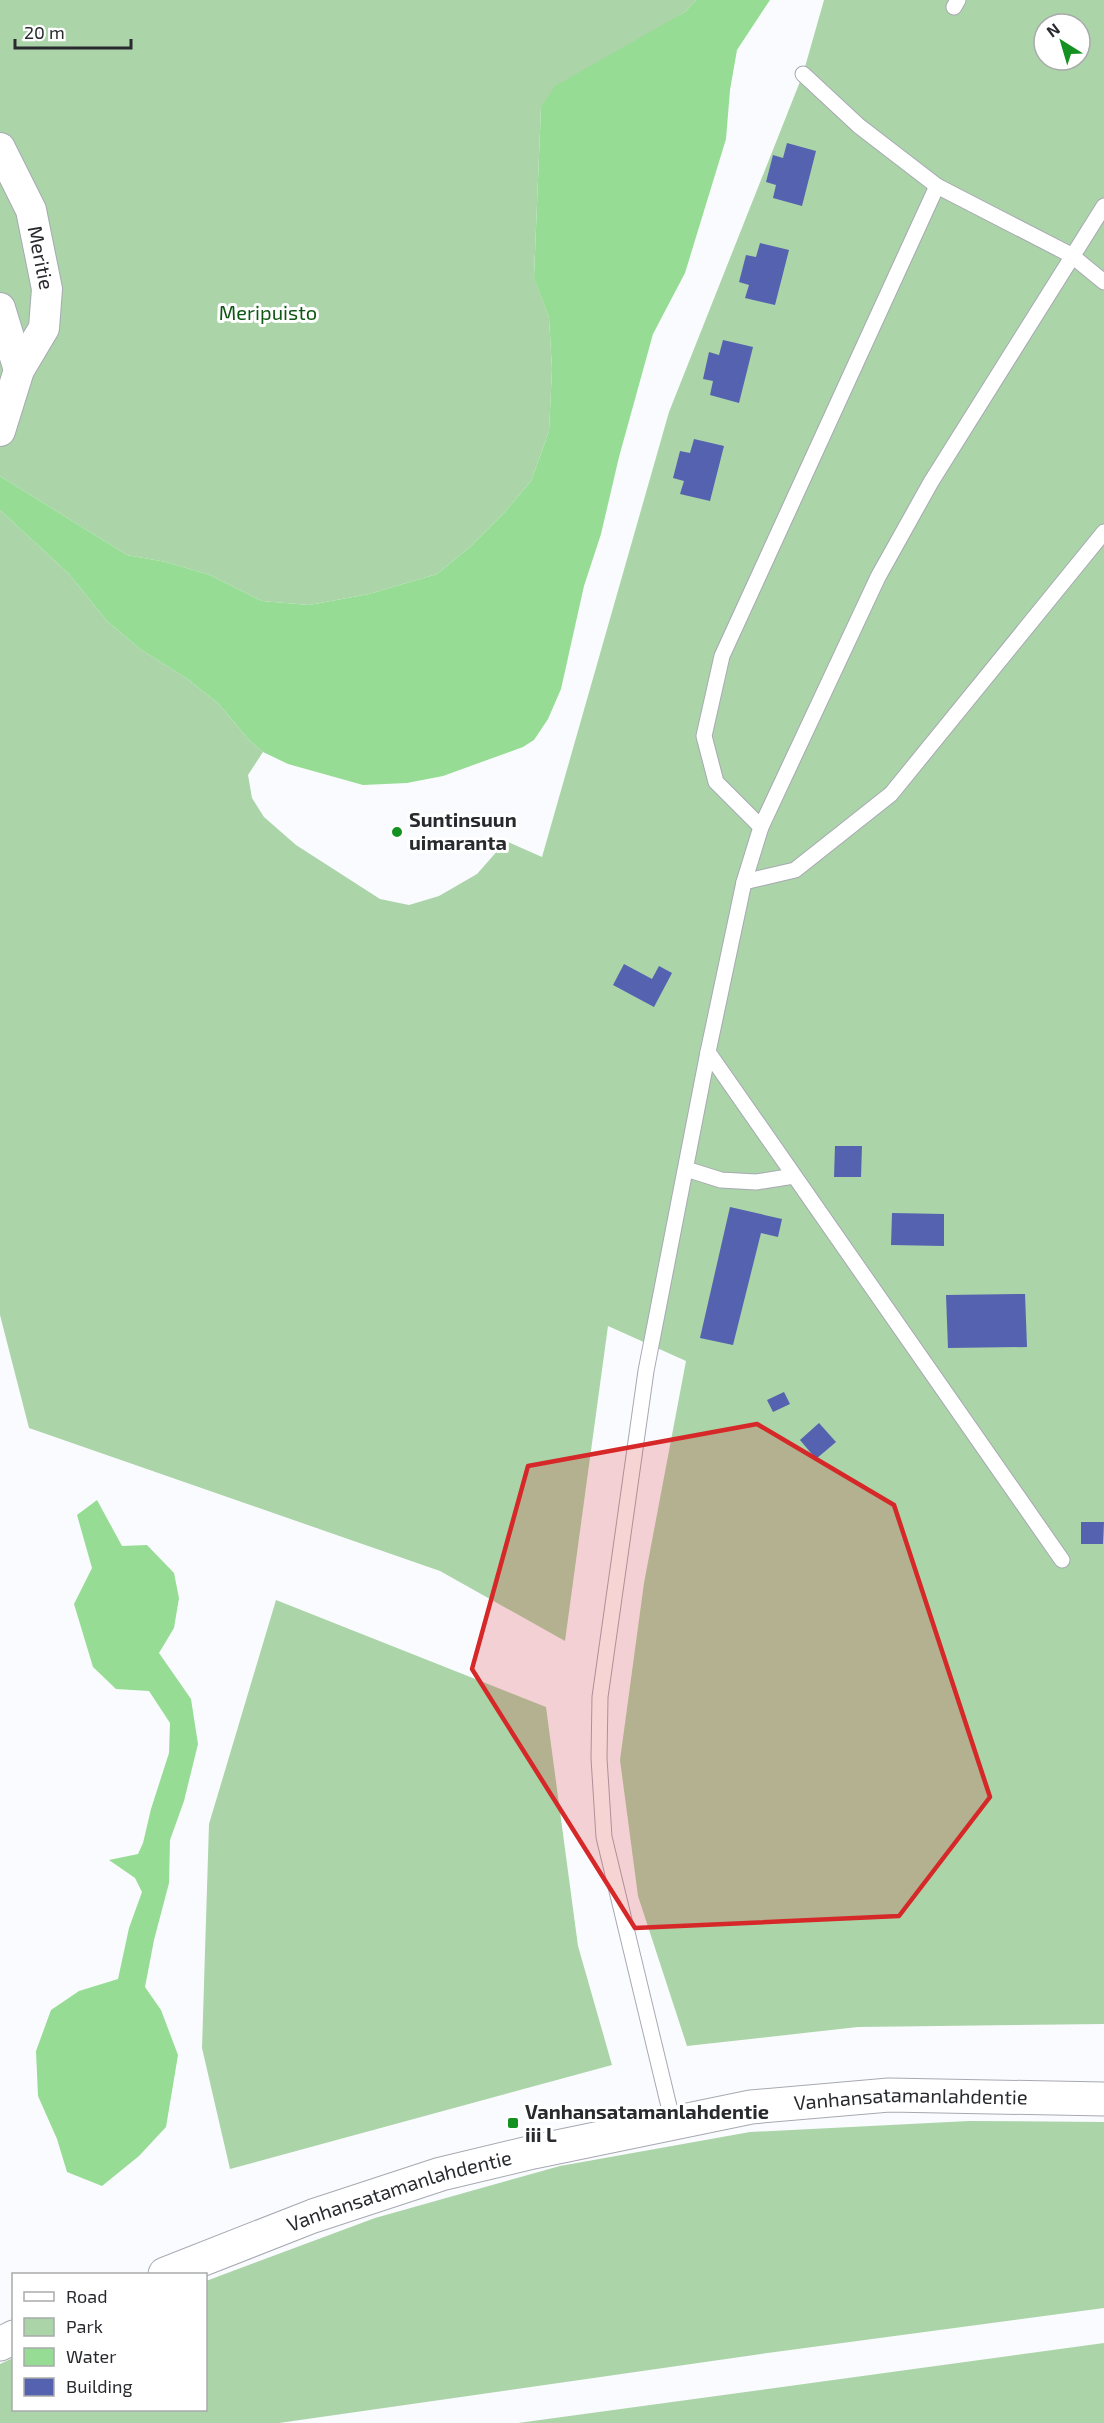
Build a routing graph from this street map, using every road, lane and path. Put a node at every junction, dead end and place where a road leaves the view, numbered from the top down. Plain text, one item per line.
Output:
1 (803, 74) dead end
2 (0, 148) edge
3 (937, 186) junction
4 (1104, 206) edge
5 (1071, 255) junction
6 (1104, 282) edge
7 (0, 308) edge
8 (19, 370) junction
9 (0, 431) edge
10 (1104, 532) edge
11 (761, 827) junction
12 (744, 882) junction
13 (708, 1052) junction
14 (686, 1169) junction
15 (794, 1176) junction
16 (1062, 1560) dead end
17 (1104, 2099) edge
18 (673, 2123) junction
19 (168, 2273) edge

1 - 3 lane
2 - 8 street, Meritie
3 - 5 lane
3 - 11 lane
4 - 5 lane
5 - 6 lane
5 - 11 lane
7 - 8 street
8 - 9 street, Meritie
10 - 12 lane
11 - 12 lane
12 - 13 lane
13 - 14 lane
13 - 15 lane
14 - 15 lane
14 - 18 lane
15 - 16 lane
17 - 18 street, Vanhansatamanlahdentie
18 - 19 street, Vanhansatamanlahdentie

